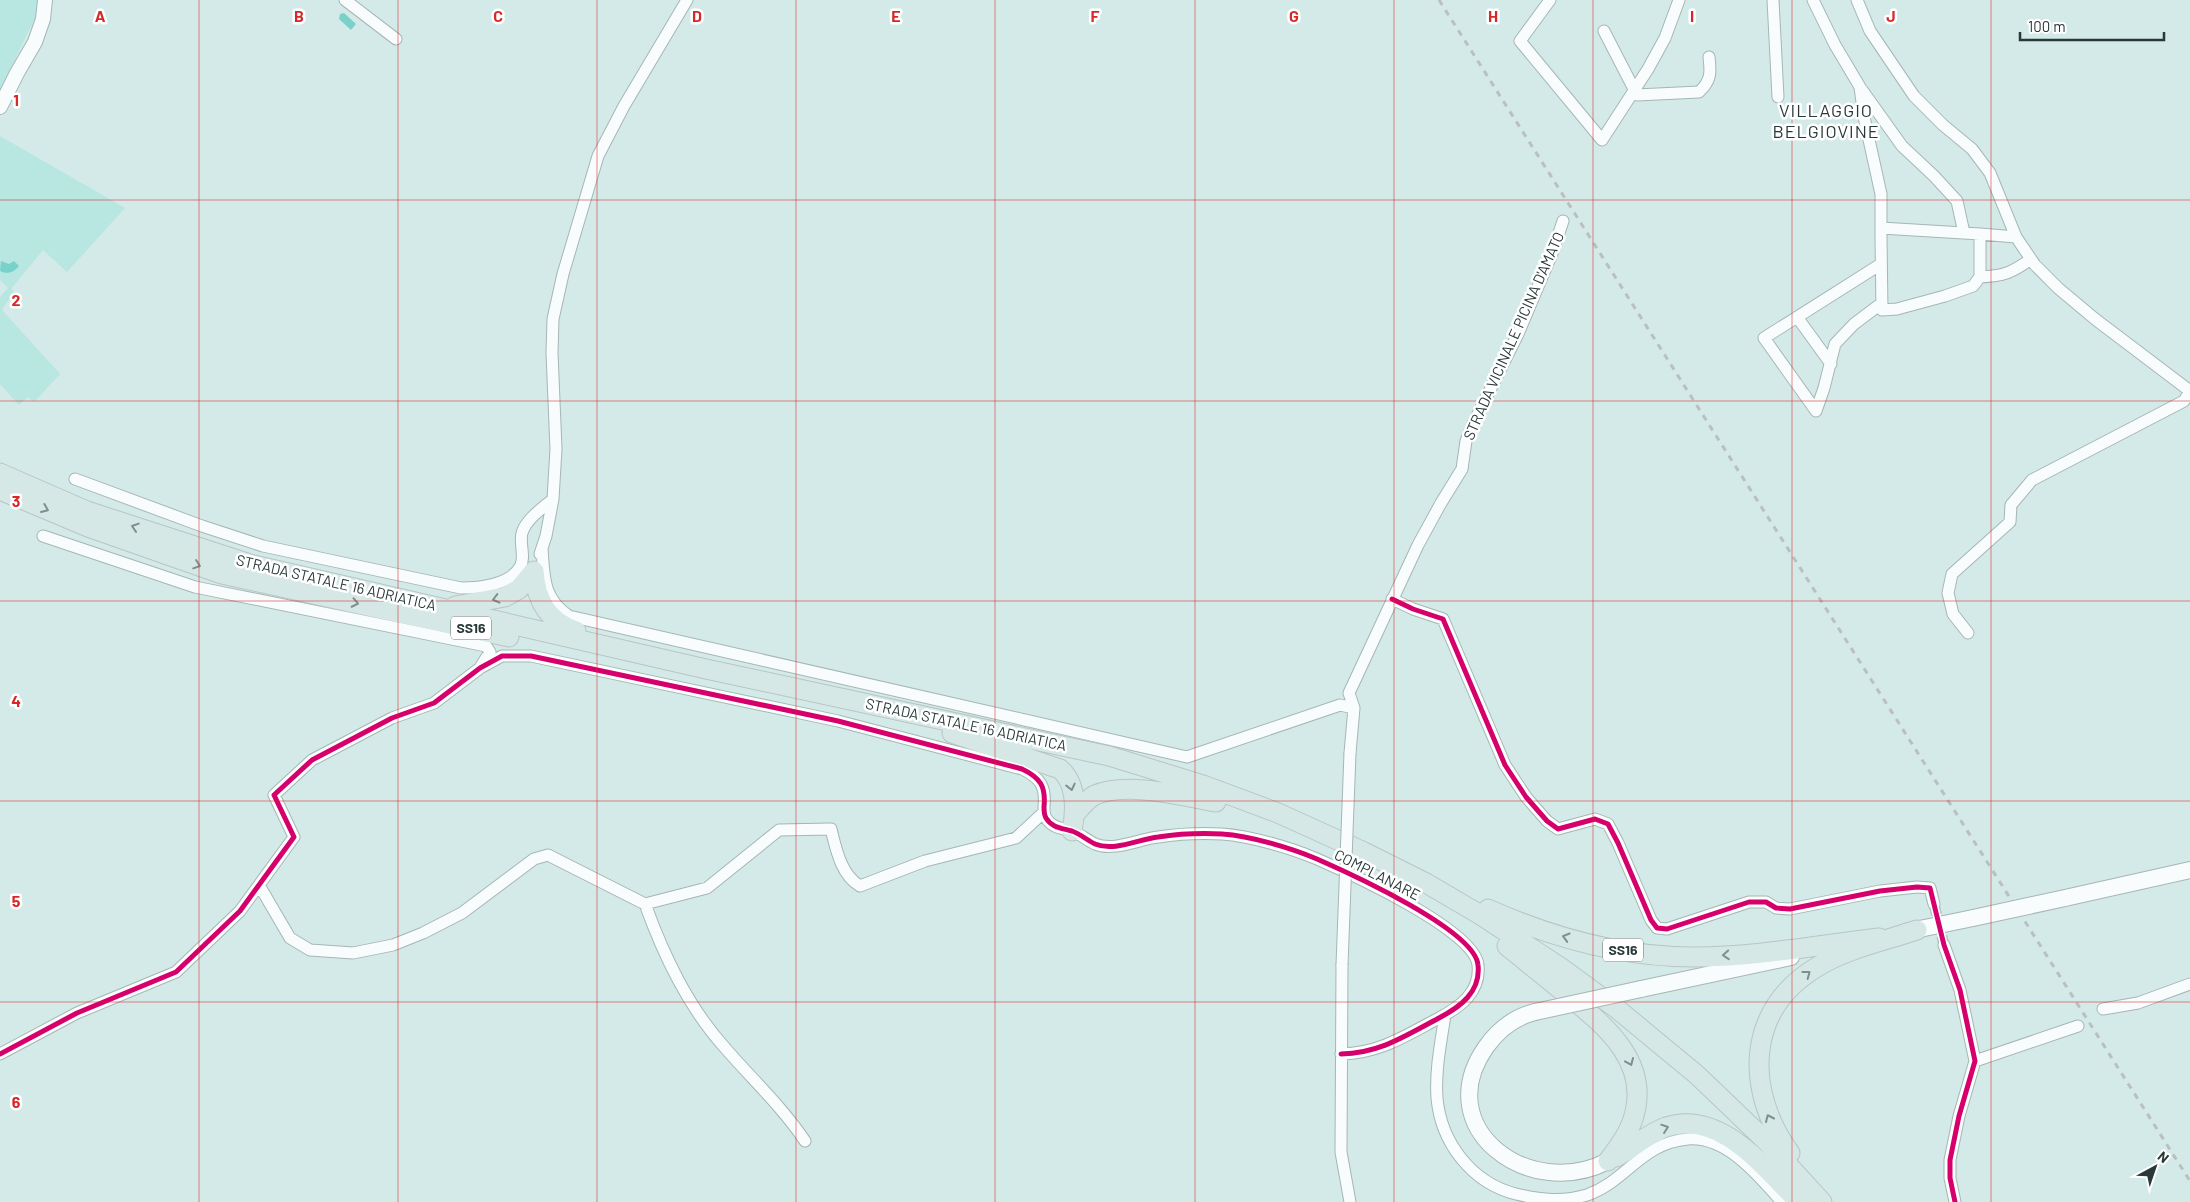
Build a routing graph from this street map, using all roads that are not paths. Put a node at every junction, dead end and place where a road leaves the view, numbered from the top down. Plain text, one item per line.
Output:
1 (45, 0) edge
2 (345, 0) edge
3 (687, 0) edge
4 (1550, 0) edge
5 (1679, 0) edge
6 (1773, 0) edge
7 (1812, 0) edge
8 (1857, 0) edge
9 (1604, 31) dead end
10 (396, 39) dead end
11 (1709, 57) dead end
12 (1860, 87) junction
13 (1634, 89) junction
14 (1778, 97) dead end
15 (0, 107) edge
16 (1563, 221) dead end
17 (1881, 228) junction
18 (1964, 233) junction
19 (1980, 234) junction
20 (2016, 237) junction
21 (2031, 259) junction
22 (1881, 264) junction
23 (1980, 277) junction
24 (1882, 303) junction
25 (1797, 317) junction
26 (1831, 364) junction
27 (2190, 391) edge
28 (0, 473) edge
29 (74, 479) dead end
30 (0, 490) edge
31 (553, 499) junction
32 (43, 536) dead end
33 (542, 548) junction
34 (534, 571) junction
35 (1392, 598) junction
36 (436, 607) junction
37 (1968, 633) dead end
38 (607, 645) junction
39 (480, 668) junction
40 (1354, 708) junction
41 (952, 733) junction
42 (1216, 802) junction
43 (1044, 812) junction
44 (1074, 822) junction
45 (1383, 862) junction
46 (2190, 870) edge
47 (259, 885) junction
48 (645, 904) junction
49 (1934, 904) tunnel mouth
50 (1917, 930) junction
51 (1879, 938) junction
52 (1944, 945) tunnel mouth
53 (1507, 946) junction
54 (2190, 984) edge
55 (2103, 1009) dead end
56 (1445, 1015) junction
57 (2078, 1026) dead end
58 (0, 1054) edge
59 (1341, 1054) junction
60 (1975, 1061) junction
61 (805, 1141) dead end
62 (1608, 1161) junction
63 (1350, 1202) edge
64 (1782, 1202) edge
65 (1799, 1202) edge
66 (1806, 1202) edge
67 (1822, 1202) edge
68 (1826, 1202) edge
69 (1955, 1202) edge

1 - 15 street
2 - 10 street
3 - 31 street
4 - 13 street
5 - 13 street
6 - 14 street
7 - 12 street
8 - 20 street
9 - 13 street
11 - 13 street
12 - 17 street
12 - 18 street
16 - 35 street, STRADA VICINALE PICINA D'AMATO
17 - 18 street
17 - 22 street
18 - 19 street
19 - 20 street
19 - 23 street
20 - 21 street
21 - 23 street
21 - 27 street
22 - 24 street
22 - 25 street
23 - 24 street
24 - 26 street
25 - 26 street
25 - 26 street
27 - 37 street
36 -> 28 highway, STRADA STATALE 16 ADRIATICA / SS16
29 - 31 street
30 -> 41 highway, STRADA STATALE 16 ADRIATICA / SS16
31 - 33 street
32 - 39 street
33 - 34 street
33 - 40 street
34 -> 36 highway, SS16
34 - 38 highway, SS16
35 - 40 street, STRADA VICINALE PICINA D'AMATO
35 - 49 street
36 - 38 highway, STRADA STATALE 16 ADRIATICA / SS16
38 - 45 highway, STRADA STATALE 16 ADRIATICA / SS16
39 - 43 street
39 - 47 street
40 - 59 street, STRADA VICINALE PICINA D'AMATO, bridge
41 - 42 highway, STRADA STATALE 16 ADRIATICA / SS16
41 -> 44 highway
42 - 44 highway
42 - 53 highway, STRADA STATALE 16 ADRIATICA / SS16
43 - 44 street
43 - 48 street
44 - 56 street, COMPLANARE
51 -> 45 highway, SS16
45 - 67 highway, STRADA STATALE 16 ADRIATICA / SS16
46 - 50 main road, bridge
47 - 48 street
47 - 58 street
48 - 61 street
50 - 51 main road
68 -> 50 highway
51 - 62 main road, bridge
52 - 60 street
53 -> 62 highway, SS16
53 - 66 highway, STRADA STATALE 16 ADRIATICA / SS16
54 - 55 street
56 - 59 street, COMPLANARE
56 - 64 street
57 - 60 street
59 - 63 street, STRADA VICINALE PICINA D'AMATO
60 - 69 street
62 -> 65 highway

